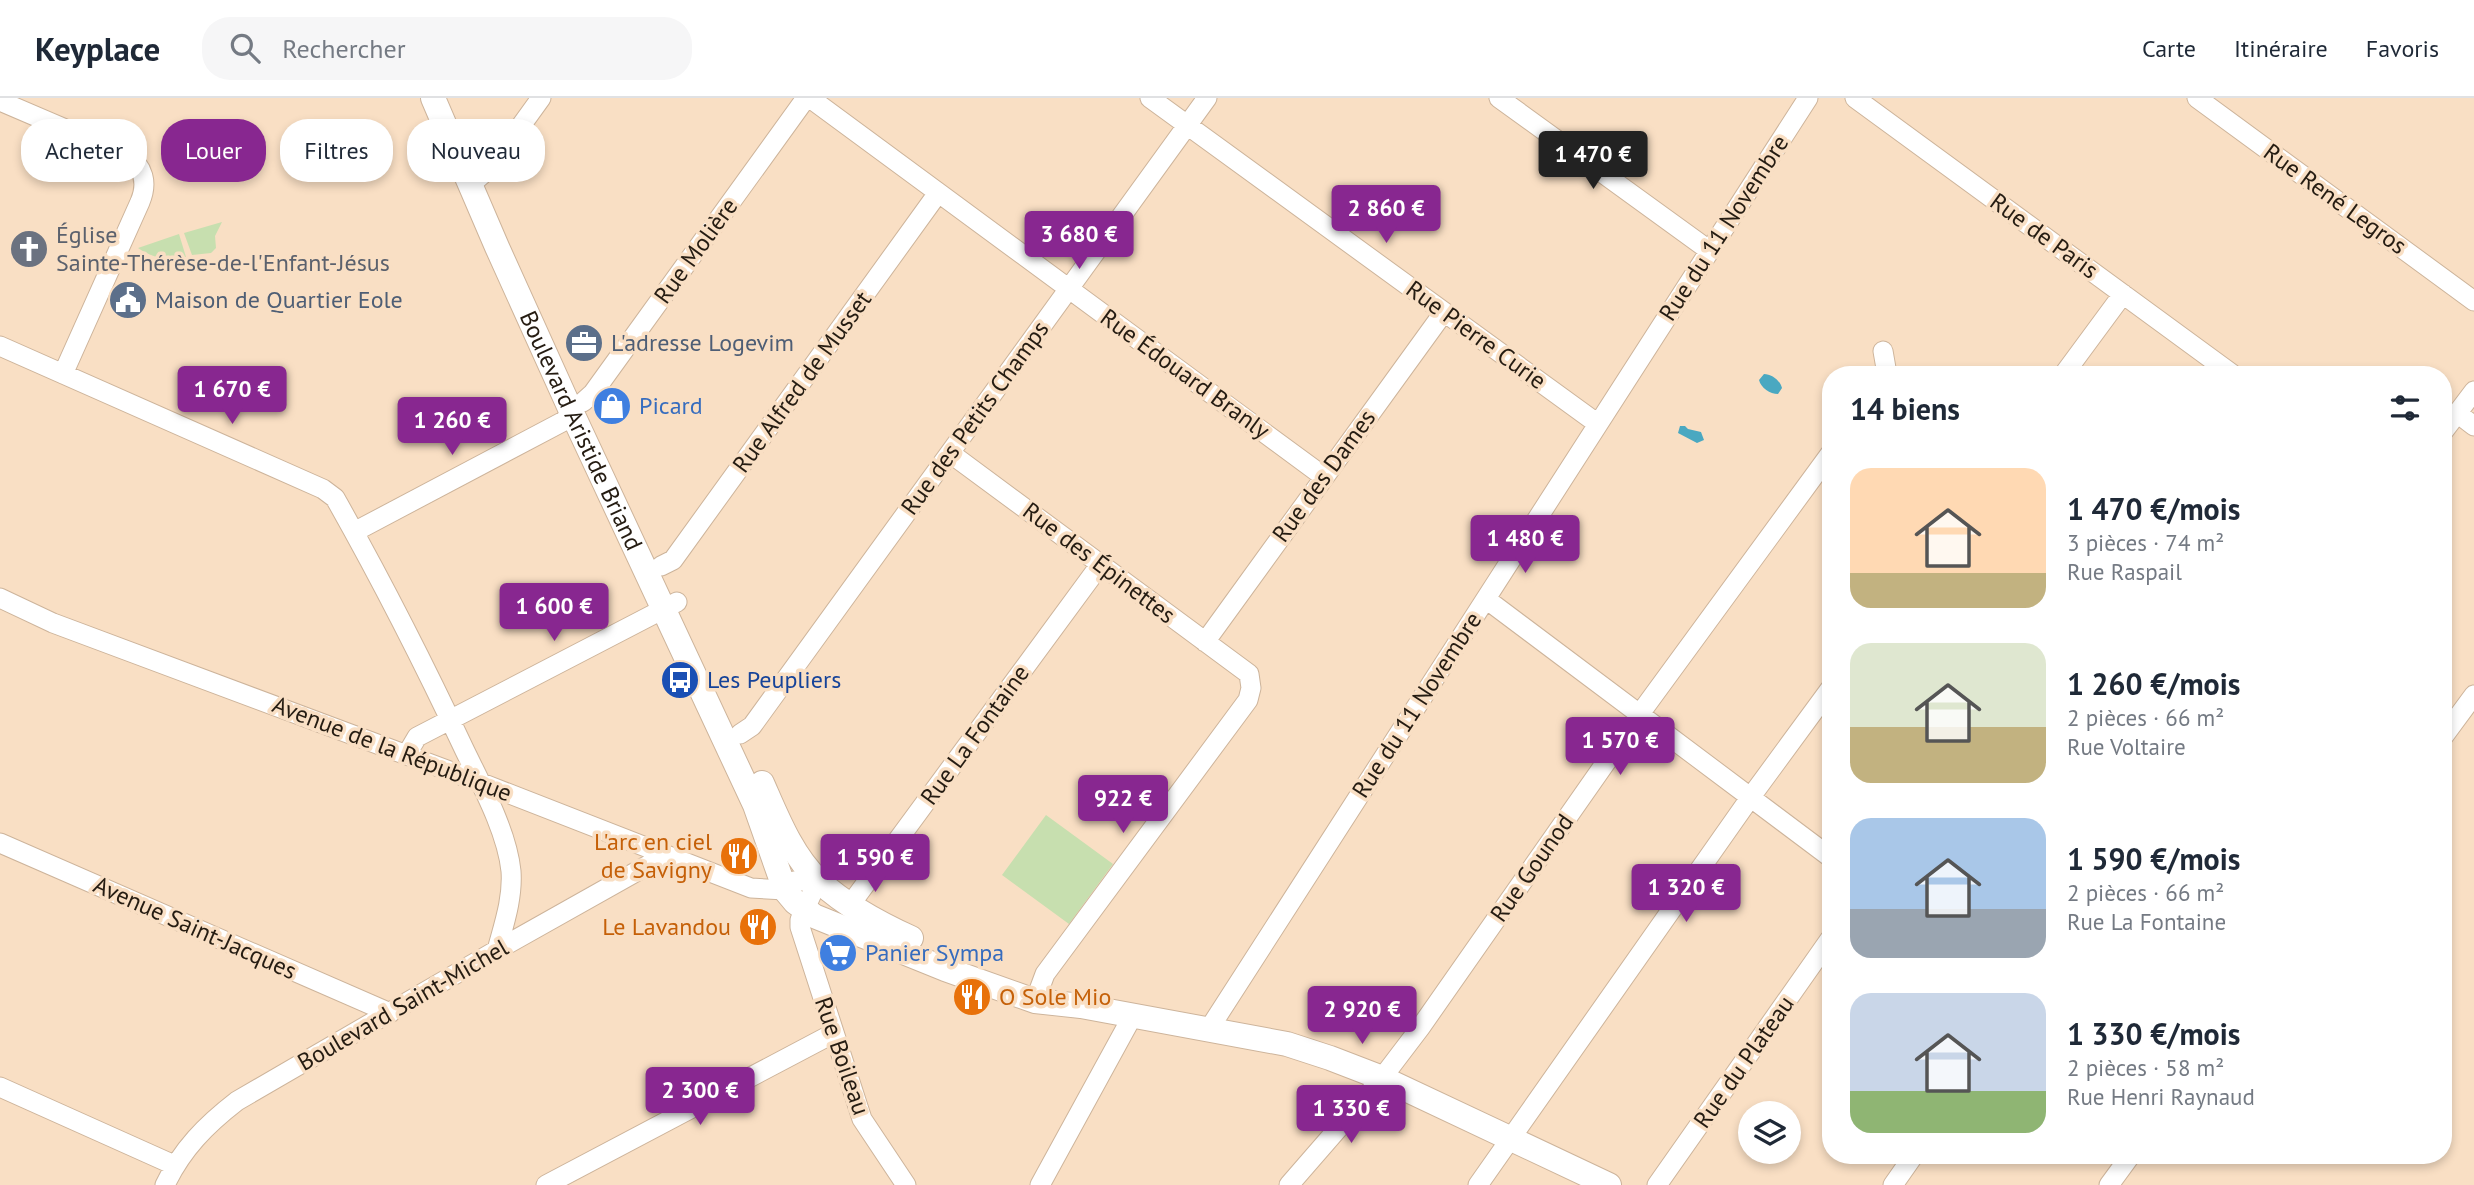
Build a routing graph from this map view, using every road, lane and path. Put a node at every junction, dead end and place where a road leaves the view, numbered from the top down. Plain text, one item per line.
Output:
1 (433, 98) edge
2 (450, 98) edge
3 (541, 98) edge
4 (808, 98) edge
5 (1150, 98) edge
6 (1207, 98) edge
7 (1499, 98) edge
8 (1808, 98) edge
9 (1855, 98) edge
10 (2197, 98) edge
11 (0, 101) edge
12 (444, 119) edge
13 (457, 119) edge
14 (525, 119) edge
15 (1188, 125) junction
16 (476, 182) edge
17 (938, 193) junction
18 (1710, 251) junction
19 (1068, 288) junction
20 (2123, 294) junction
21 (2474, 301) edge
22 (1444, 312) junction
23 (0, 346) edge
24 (1883, 351) dead end
25 (1886, 366) edge
26 (2070, 366) edge
27 (2221, 366) edge
28 (63, 374) junction
29 (2474, 391) edge
30 (578, 407) junction
31 (2457, 413) junction
32 (2452, 420) edge
33 (1598, 424) junction
34 (2474, 426) edge
35 (950, 453) junction
36 (1822, 465) edge
37 (1324, 476) junction
38 (354, 532) junction
39 (1100, 565) junction
40 (661, 566) junction
41 (0, 598) edge
42 (1486, 599) junction
43 (670, 605) junction
44 (1205, 642) junction
45 (690, 665) junction
46 (2474, 695) edge
47 (1822, 700) edge
48 (1639, 715) junction
49 (450, 720) junction
50 (2452, 725) edge
51 (740, 734) junction
52 (407, 754) junction
53 (480, 782) junction
54 (1750, 798) junction
55 (0, 843) edge
56 (1822, 851) edge
57 (666, 855) junction
58 (818, 880) junction
59 (785, 890) junction
60 (850, 905) junction
61 (805, 910) junction
62 (497, 950) junction
63 (1822, 950) edge
64 (1037, 994) junction
65 (390, 1013) junction
66 (1132, 1017) junction
67 (1209, 1029) junction
68 (834, 1033) junction
69 (1382, 1078) junction
70 (0, 1087) edge
71 (1510, 1138) junction
72 (1908, 1164) edge
73 (2124, 1164) edge
74 (174, 1165) junction
75 (165, 1185) edge
76 (546, 1185) edge
77 (906, 1185) edge
78 (1040, 1185) edge
79 (1289, 1185) edge
80 (1478, 1185) edge
81 (1609, 1185) edge
82 (1657, 1185) edge
83 (1893, 1185) edge
84 (2109, 1185) edge

1 - 12 main road, Boulevard Aristide Briand
2 - 13 main road, Boulevard Aristide Briand
3 - 14 street
4 - 17 street, Rue Édouard Branly
4 - 30 street, Rue Molière
5 - 15 street, Rue Pierre Curie
6 - 15 street, Rue des Petits Champs
7 - 18 street
8 - 18 street, Rue du 11 Novembre
9 - 20 street, Rue de Paris
10 - 21 street, Rue René Legros
11 - 28 street
15 - 19 street, Rue des Petits Champs
15 - 22 street, Rue Pierre Curie
16 - 30 main road, Boulevard Aristide Briand
17 - 19 street, Rue Édouard Branly
17 - 40 street, Rue Alfred de Musset
18 - 33 street, Rue du 11 Novembre
19 - 35 street, Rue des Petits Champs
19 - 37 street, Rue Édouard Branly
20 - 26 street
20 - 27 street, Rue de Paris
22 - 33 street, Rue Pierre Curie
22 - 37 street, Rue des Dames
23 - 28 street
24 - 25 street
28 - 38 street
29 - 31 street
30 - 38 street, Rue Molière
30 - 40 main road, Boulevard Aristide Briand
30 - 43 main road, Boulevard Aristide Briand
31 - 32 street
31 - 34 street
33 - 42 street, Rue du 11 Novembre
35 - 39 street, Rue des Épinettes
35 - 51 street, Rue des Petits Champs
36 - 48 street, Rue Gounod
37 - 44 street, Rue des Dames
38 - 49 street
39 - 44 street, Rue des Épinettes
39 - 60 street, Rue La Fontaine
40 - 43 main road, Boulevard Aristide Briand
41 - 52 street, Avenue de la République
42 - 48 street
42 - 67 street, Rue du 11 Novembre
43 - 45 main road, Boulevard Aristide Briand
43 - 49 street
43 - 51 main road, Boulevard Aristide Briand
44 - 64 street, Rue des Épinettes
45 - 51 main road
45 - 59 main road, Boulevard Aristide Briand
46 - 50 street
47 - 54 street
48 - 54 street
48 - 69 street, Rue Gounod
49 - 52 street
49 - 53 street
51 - 58 main road, Boulevard Aristide Briand
52 - 53 street, Avenue de la République
53 - 57 street, Avenue de la République
53 - 62 street
54 - 56 street
54 - 71 street
55 - 65 street, Avenue Saint-Jacques
57 - 59 street, Avenue de la République
57 - 62 street, Boulevard Saint-Michel
58 - 59 street
58 - 60 main road, Boulevard Aristide Briand
58 - 61 street, Rue Boileau
59 - 61 main road, Boulevard Aristide Briand
60 - 64 main road, Boulevard Aristide Briand
61 - 64 main road, Boulevard Aristide Briand
61 - 68 street, Rue Boileau
62 - 65 street, Boulevard Saint-Michel
63 - 82 street, Rue du Plateau
64 - 66 main road, Boulevard Aristide Briand
65 - 74 street, Boulevard Saint-Michel
66 - 67 main road, Boulevard Aristide Briand
66 - 78 street
67 - 69 main road, Boulevard Aristide Briand
68 - 76 street
68 - 77 street, Rue Boileau
69 - 71 main road, Boulevard Aristide Briand
69 - 79 street, Rue Gounod
70 - 74 street
71 - 80 street
71 - 81 main road, Boulevard Aristide Briand
72 - 83 street
73 - 84 street
74 - 75 street, Boulevard Saint-Michel

